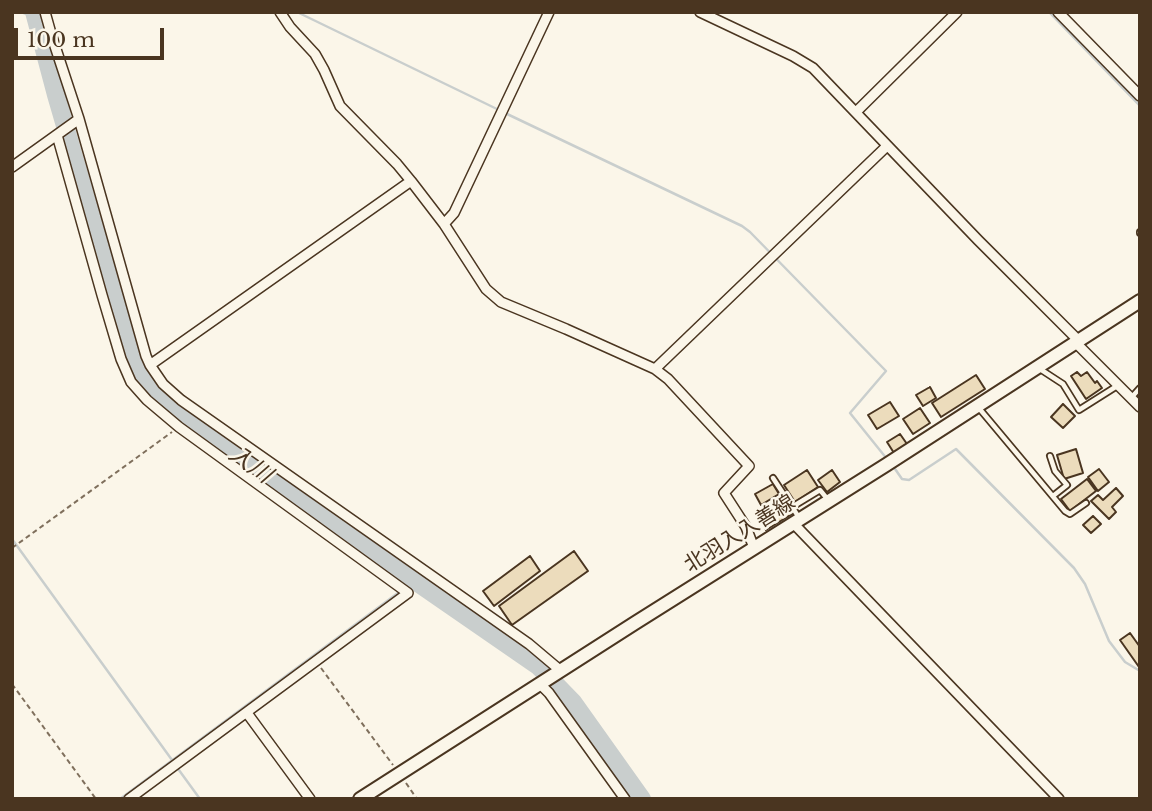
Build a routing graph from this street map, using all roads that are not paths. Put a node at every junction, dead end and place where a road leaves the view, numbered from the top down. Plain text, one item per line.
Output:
1 (45, 12) edge
2 (280, 12) edge
3 (549, 12) edge
4 (700, 12) edge
5 (957, 12) edge
6 (1058, 12) edge
7 (1140, 96) edge
8 (856, 112) junction
9 (79, 119) junction
10 (57, 135) junction
11 (887, 146) junction
12 (12, 167) edge
13 (411, 181) junction
14 (444, 224) junction
15 (1140, 301) edge
16 (1076, 341) junction
17 (150, 365) junction
18 (1037, 367) junction
19 (655, 369) junction
20 (1117, 385) junction
21 (1140, 388) edge
22 (1131, 398) junction
23 (977, 407) junction
24 (1140, 407) edge
25 (1050, 456) dead end
26 (773, 478) dead end
27 (1052, 496) junction
28 (829, 502) junction
29 (1086, 503) dead end
30 (792, 508) junction
31 (797, 522) junction
32 (754, 548) junction
33 (560, 672) junction
34 (541, 683) junction
35 (247, 713) junction
36 (129, 799) edge
37 (310, 799) edge
38 (360, 799) edge
39 (625, 799) edge
40 (1059, 799) edge

1 - 9 street
2 - 13 street
3 - 14 street
4 - 8 street
5 - 8 street
6 - 7 street
8 - 11 street
9 - 10 street
9 - 17 street
10 - 12 street
10 - 35 street
11 - 16 street
11 - 19 street
13 - 14 street
13 - 17 street
14 - 19 street
15 - 16 main road, 北羽入入善線
16 - 18 main road, 北羽入入善線
16 - 20 street
17 - 33 street
18 - 20 lane
18 - 23 main road, 北羽入入善線
19 - 32 street
20 - 22 street
21 - 22 lane
22 - 24 street
23 - 27 lane
23 - 28 main road, 北羽入入善線
25 - 27 lane
26 - 30 lane
27 - 29 lane
28 - 30 lane
28 - 31 main road, 北羽入入善線
30 - 31 lane
31 - 32 main road, 北羽入入善線
31 - 40 street
32 - 33 main road, 北羽入入善線
33 - 34 main road, 北羽入入善線
34 - 38 main road, 北羽入入善線
34 - 39 street
35 - 36 street
35 - 37 street

